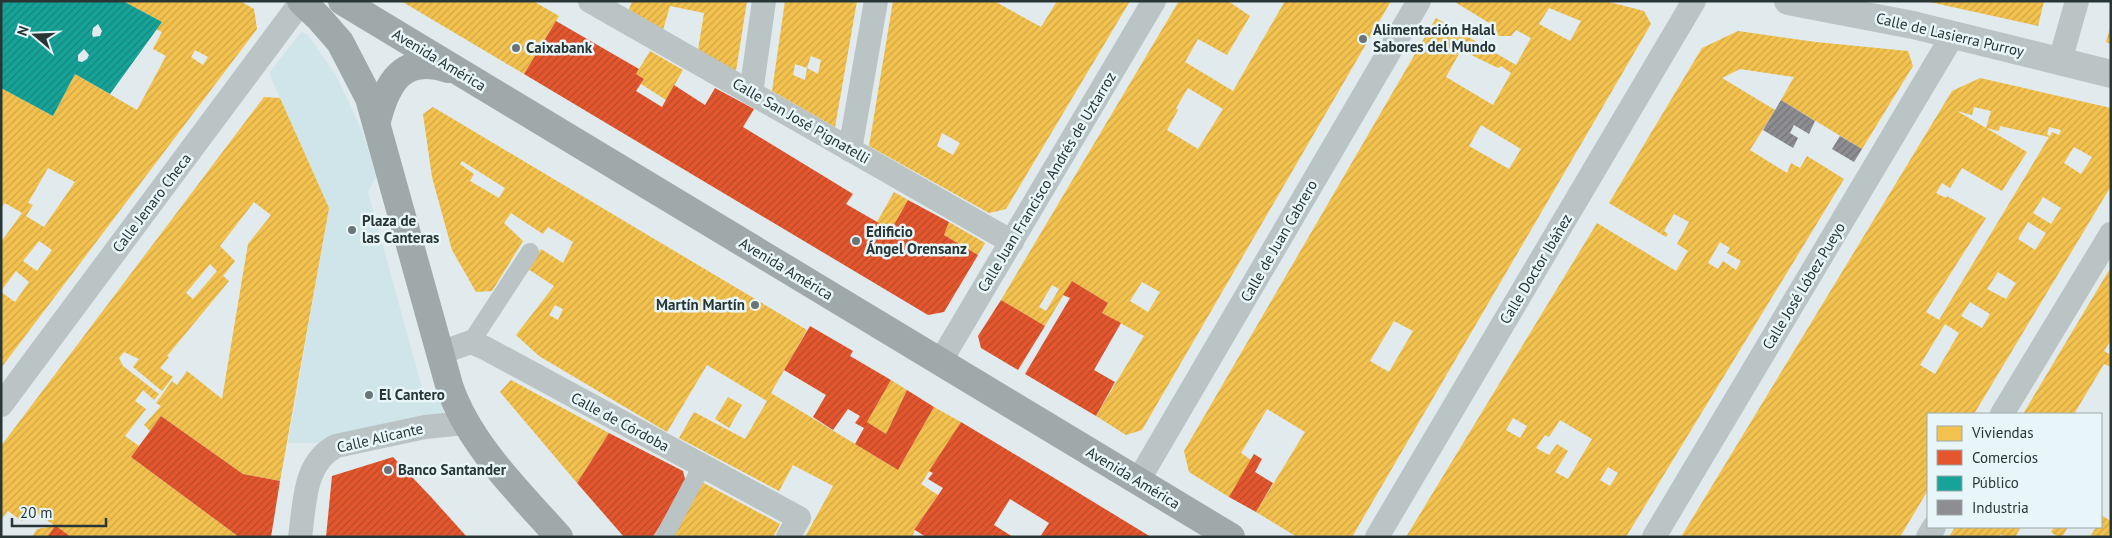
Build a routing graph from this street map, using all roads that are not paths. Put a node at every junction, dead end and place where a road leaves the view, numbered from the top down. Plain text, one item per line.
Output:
1 (301, 1) edge
2 (342, 1) edge
3 (590, 1) edge
4 (764, 1) edge
5 (876, 1) edge
6 (1154, 1) edge
7 (1419, 1) edge
8 (1694, 1) edge
9 (1788, 1) edge
10 (2077, 1) edge
11 (1824, 4) edge
12 (1953, 35) junction
13 (2060, 61) junction
14 (459, 72) junction
15 (2111, 74) edge
16 (751, 92) junction
17 (377, 121) junction
18 (850, 150) junction
19 (2111, 234) edge
20 (1012, 242) junction
21 (530, 252) dead end
22 (471, 342) junction
23 (440, 353) junction
24 (940, 362) junction
25 (1, 404) edge
26 (2003, 413) edge
27 (465, 423) junction
28 (702, 466) junction
29 (1138, 481) junction
30 (793, 527) edge
31 (300, 537) edge
32 (559, 537) edge
33 (664, 537) edge
34 (1231, 537) edge
35 (1377, 537) edge
36 (1654, 537) edge

1 - 17 main road
1 - 25 street, Calle Jenaro Checa
2 - 14 main road, Avenida América
3 - 16 street, Calle San José Pignatelli
4 - 16 street
5 - 18 street
6 - 20 street, Calle Juan Francisco Andrés de Uztarroz
7 - 29 street, Calle de Juan Cabrero
8 - 35 street, Calle Doctor Ibáñez
9 - 11 street, Calle de Lasierra Purroy
10 - 13 street
11 - 12 street, Calle de Lasierra Purroy
12 - 13 street, Calle de Lasierra Purroy
12 - 36 street, Calle José Lóbez Pueyo
13 - 15 street, Calle de Lasierra Purroy
14 - 17 main road
14 - 24 main road, Avenida América
16 - 18 street, Calle San José Pignatelli
17 - 23 main road
18 - 20 street, Calle San José Pignatelli
19 - 26 street
20 - 24 street, Calle Juan Francisco Andrés de Uztarroz
21 - 22 street
22 - 23 street
22 - 28 street, Calle de Córdoba
23 - 27 main road
24 - 29 main road, Avenida América
27 - 31 street, Calle Alicante
27 - 32 main road
28 - 30 street, Calle de Córdoba
28 - 33 street
29 - 34 main road, Avenida América

